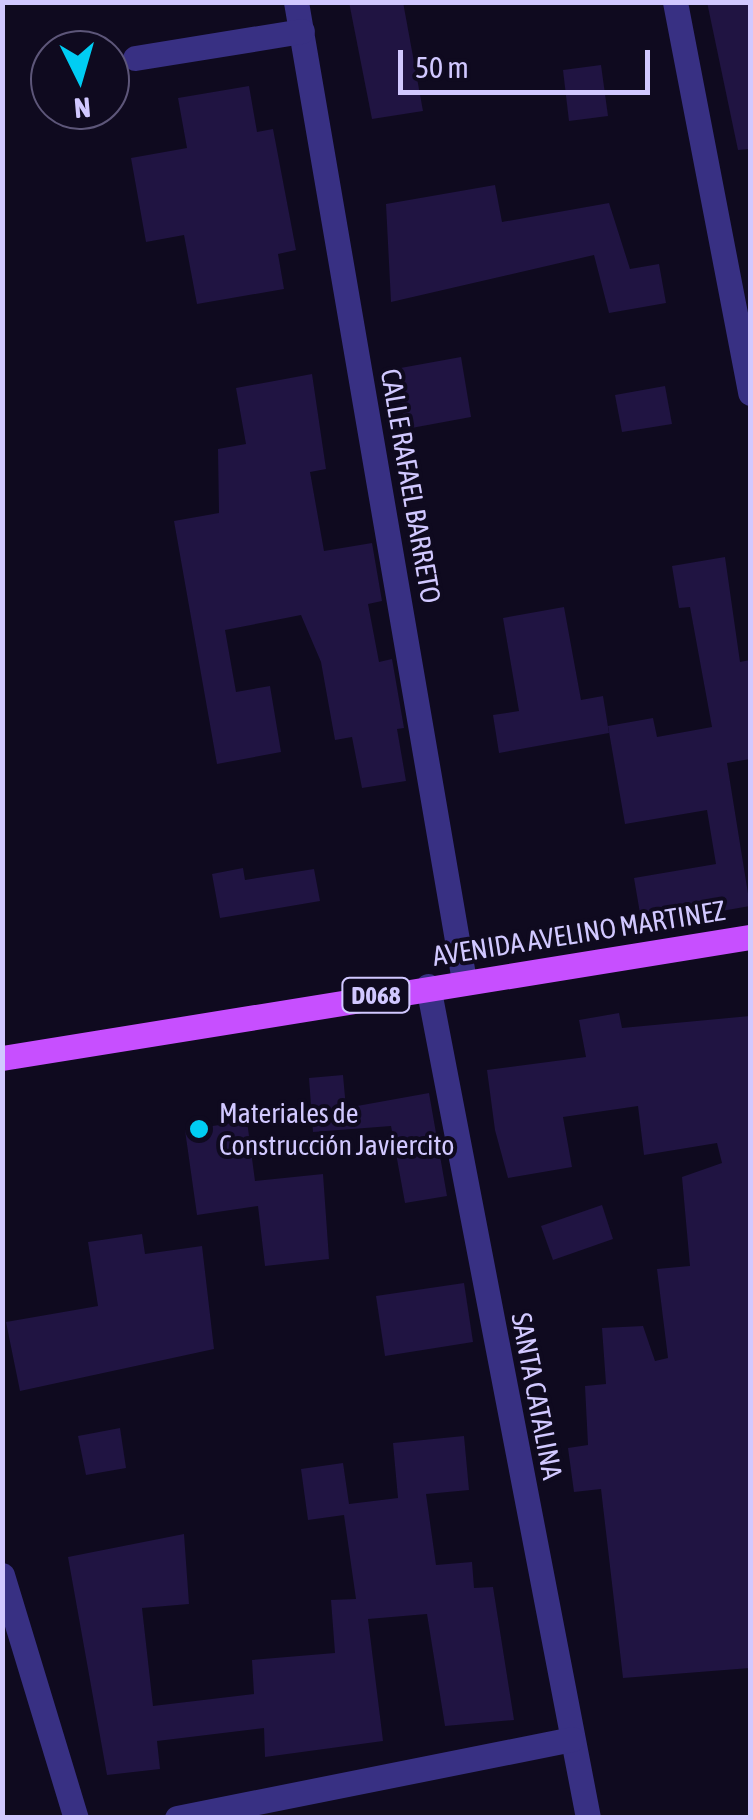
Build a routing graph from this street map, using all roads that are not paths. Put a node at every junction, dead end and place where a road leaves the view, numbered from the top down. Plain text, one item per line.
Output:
1 (296, 2) edge
2 (675, 2) edge
3 (302, 30) junction
4 (136, 58) dead end
5 (750, 393) edge
6 (750, 937) edge
7 (464, 981) junction
8 (428, 986) junction
9 (2, 1058) edge
10 (2, 1574) edge
11 (572, 1739) junction
12 (76, 1818) edge
13 (177, 1818) edge
14 (588, 1818) edge

1 - 3 street, CALLE RAFAEL BARRETO
2 - 5 street
3 - 4 street
3 - 7 street, CALLE RAFAEL BARRETO
6 - 7 main road, AVENIDA AVELINO MARTINEZ / D068
7 - 8 main road, AVENIDA AVELINO MARTINEZ / D068
8 - 9 main road, AVENIDA AVELINO MARTINEZ / D068
8 - 11 street, SANTA CATALINA
10 - 12 street
11 - 13 street
11 - 14 street, SANTA CATALINA

